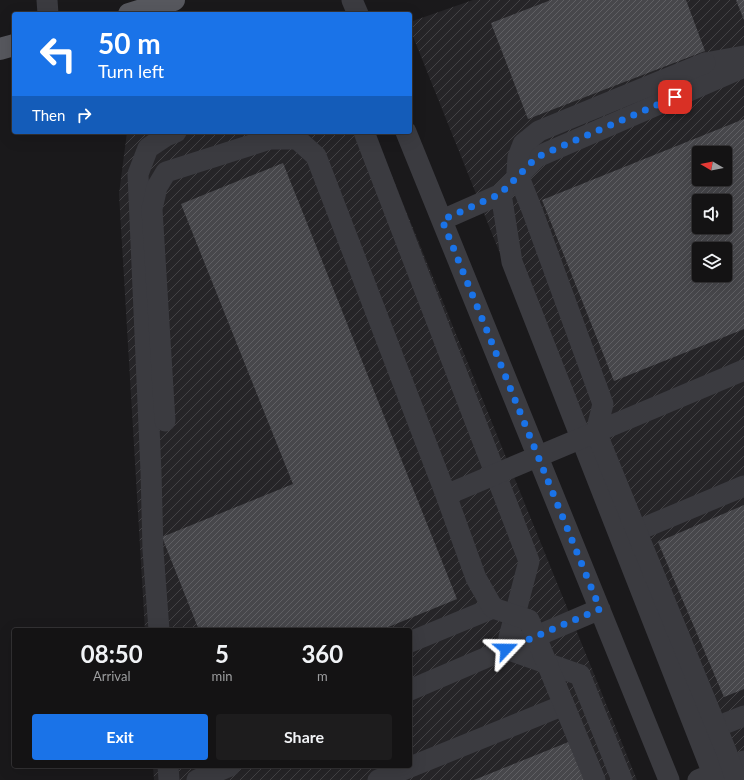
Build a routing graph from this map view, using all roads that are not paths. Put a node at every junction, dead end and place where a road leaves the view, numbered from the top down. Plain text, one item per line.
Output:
1 (47, 0) edge
2 (174, 0) edge
3 (352, 0) edge
4 (48, 12) edge
5 (135, 12) edge
6 (357, 12) edge
7 (12, 45) edge
8 (0, 48) edge
9 (744, 56) edge
10 (744, 67) edge
11 (171, 134) edge
12 (365, 134) edge
13 (407, 134) edge
14 (500, 194) junction
15 (442, 220) junction
16 (744, 370) edge
17 (596, 432) junction
18 (151, 472) junction
19 (744, 486) edge
20 (446, 495) junction
21 (636, 531) junction
22 (493, 608) junction
23 (600, 609) junction
24 (159, 628) edge
25 (412, 641) edge
26 (506, 649) junction
27 (412, 689) edge
28 (564, 705) junction
29 (744, 716) edge
30 (716, 727) junction
31 (744, 761) edge
32 (412, 766) edge
33 (168, 768) edge
34 (225, 768) edge
35 (408, 768) edge
36 (709, 778) edge
37 (169, 780) edge
38 (197, 780) edge
39 (378, 780) edge
40 (595, 780) edge
41 (622, 780) edge
42 (669, 780) edge
43 (736, 780) edge

1 - 4 street
2 - 5 main road
3 - 6 street
7 - 8 main road
9 - 17 street, bridge
10 - 14 street
11 - 18 street
12 - 26 street
13 - 15 street
14 - 15 street
14 - 36 street
15 - 23 street
16 - 17 street, bridge
17 - 20 street, bridge
17 - 21 street, bridge
18 - 20 street, bridge
18 - 24 street
19 - 21 street
20 - 22 street, bridge
21 - 30 street, bridge
22 - 25 street
22 - 28 street, bridge
23 - 26 street
23 - 42 street
26 - 27 street
26 - 41 street
28 - 32 street
28 - 40 street, bridge
29 - 30 street
30 - 43 street, bridge
31 - 36 street
33 - 37 street
34 - 38 street
35 - 39 street

